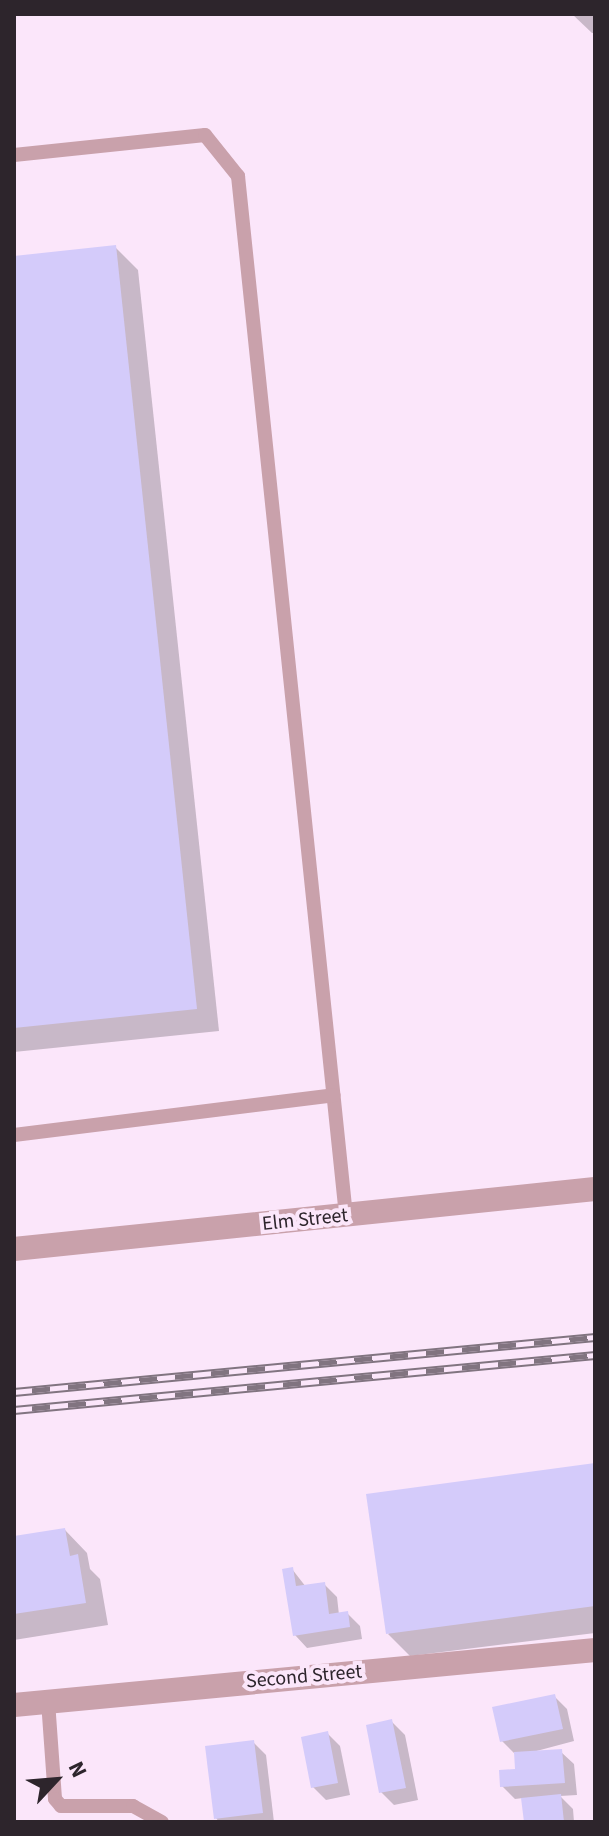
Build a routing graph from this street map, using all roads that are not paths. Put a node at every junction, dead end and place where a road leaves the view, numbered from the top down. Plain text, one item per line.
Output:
1 (14, 155) edge
2 (334, 1095) junction
3 (14, 1135) edge
4 (595, 1189) edge
5 (346, 1215) junction
6 (14, 1249) edge
7 (595, 1650) edge
8 (48, 1701) junction
9 (14, 1705) edge
10 (162, 1822) edge

1 - 2 lane
2 - 3 lane
2 - 5 lane
4 - 5 street, Elm Street
5 - 6 street, Elm Street
7 - 8 street, Second Street
8 - 9 street, Second Street
8 - 10 lane

